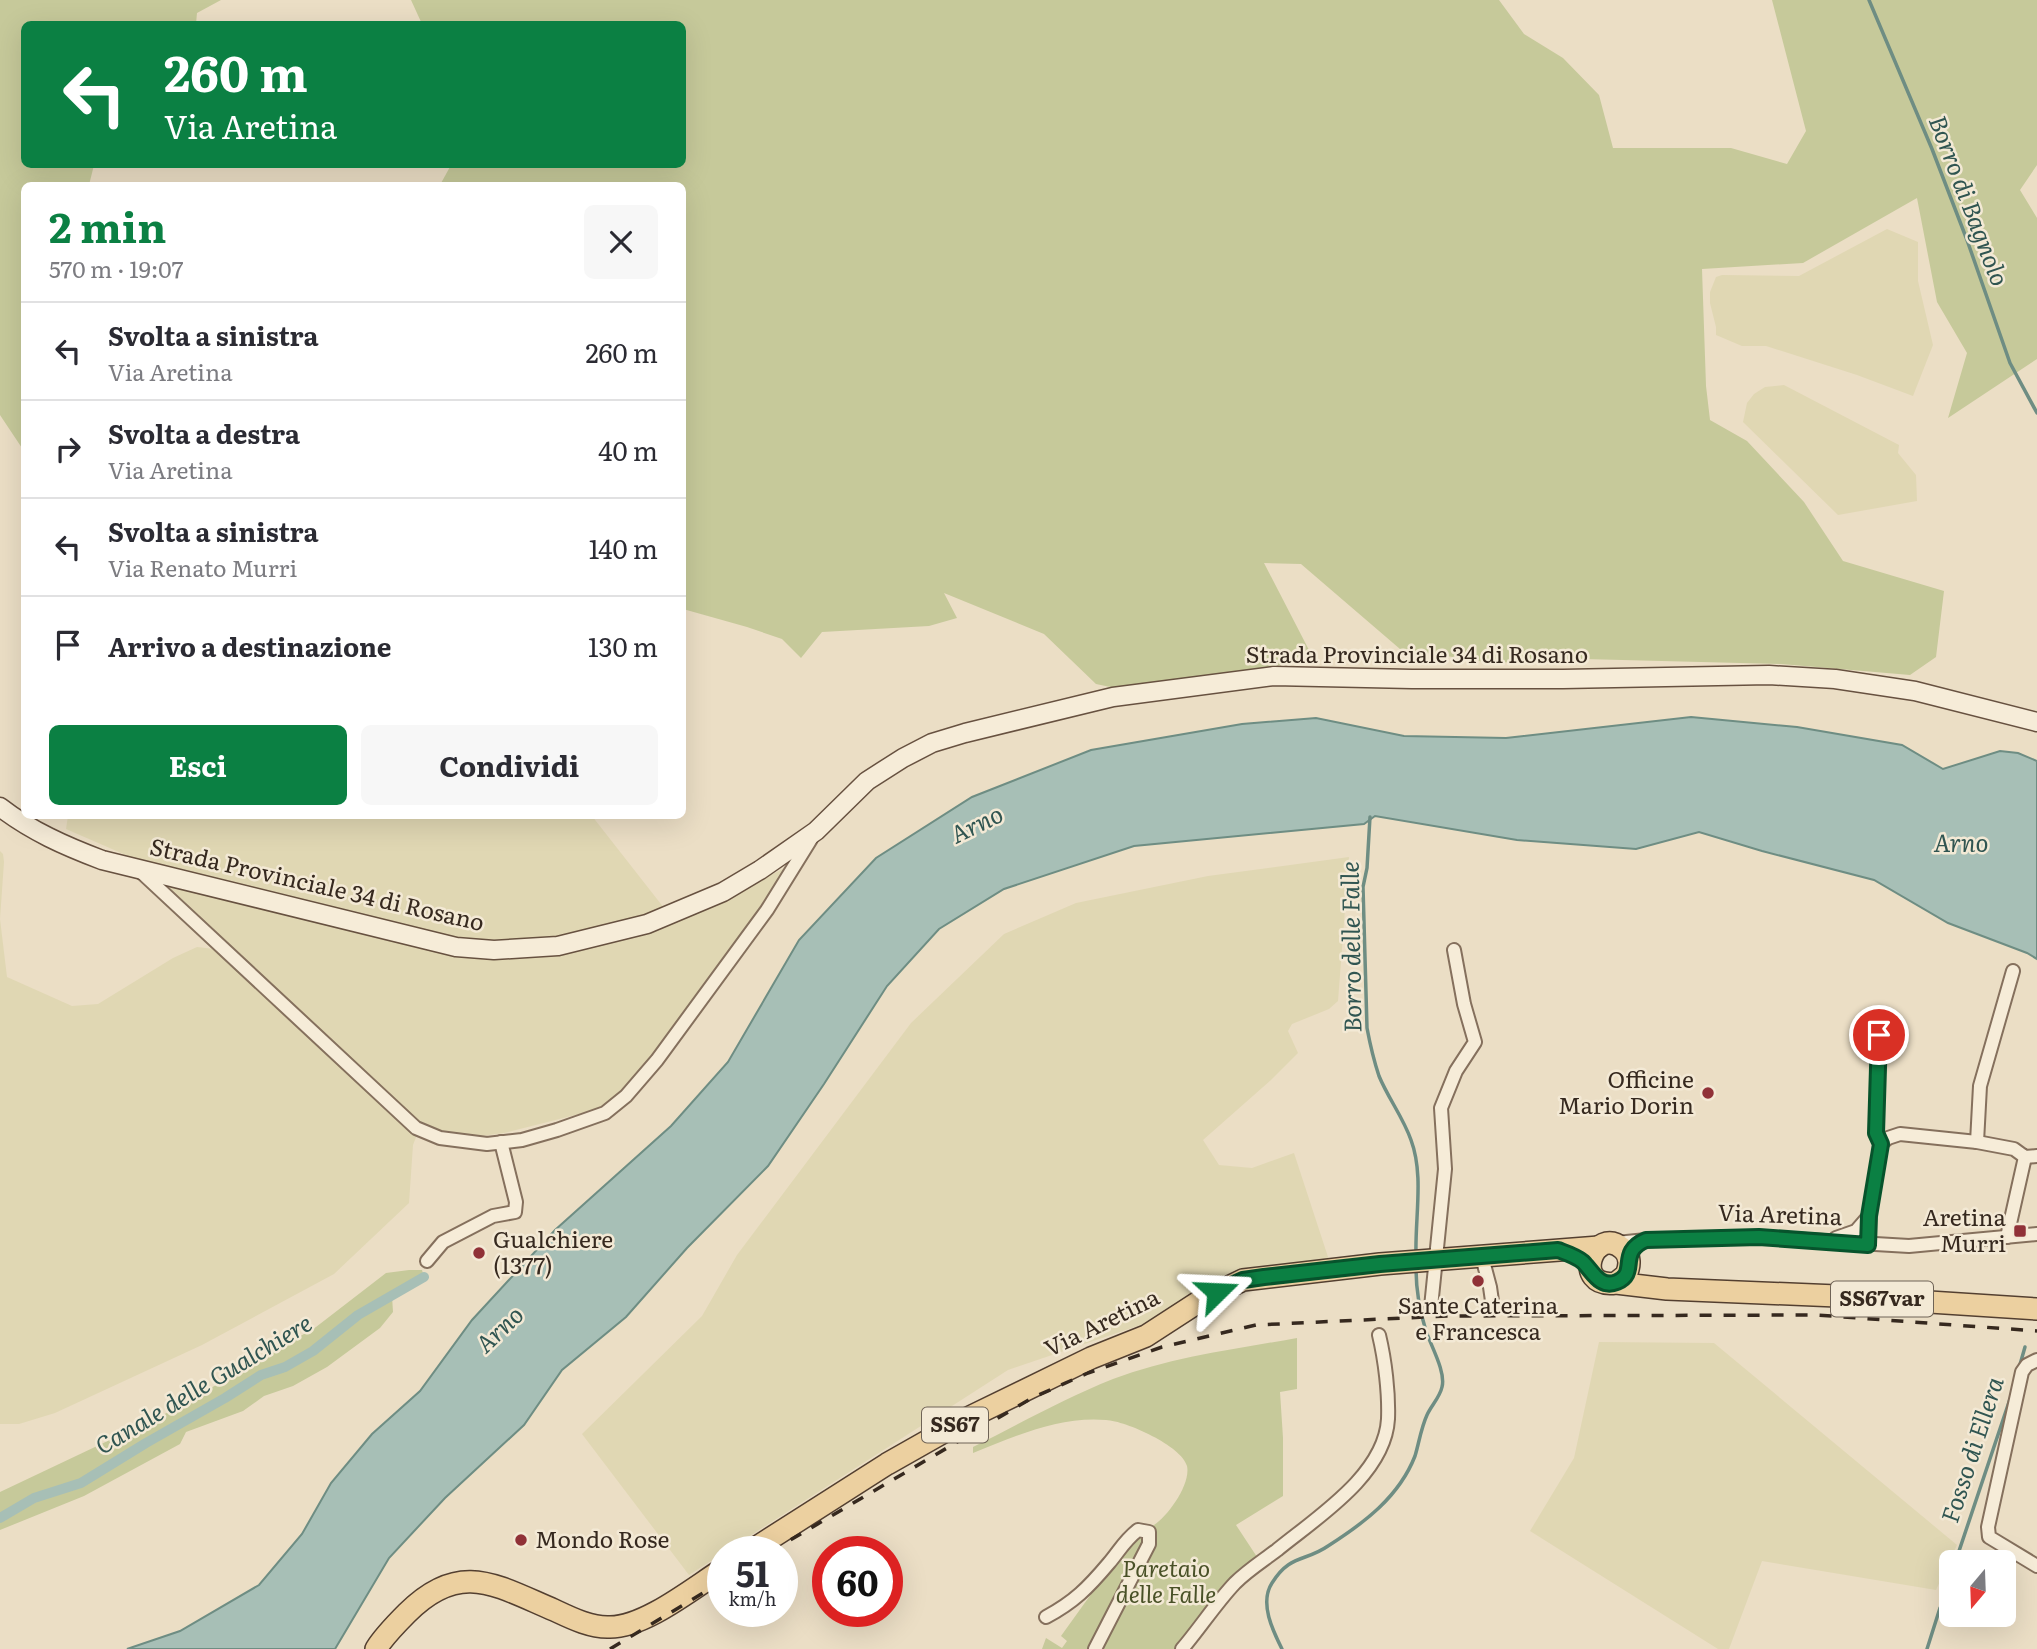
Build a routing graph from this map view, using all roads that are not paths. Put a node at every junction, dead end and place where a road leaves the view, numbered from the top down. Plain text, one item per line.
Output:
1 (2037, 722) edge
2 (0, 807) edge
3 (816, 831) junction
4 (138, 869) junction
5 (1454, 950) dead end
6 (2013, 971) dead end
7 (1879, 1035) dead end
8 (501, 1142) junction
9 (1977, 1142) junction
10 (1881, 1144) junction
11 (2031, 1156) edge
12 (1869, 1216) junction
13 (2037, 1234) edge
14 (2007, 1237) junction
15 (1646, 1240) junction
16 (1823, 1240) junction
17 (1606, 1245) junction
18 (1868, 1245) junction
19 (1558, 1250) junction
20 (1474, 1257) junction
21 (427, 1261) dead end
22 (1629, 1263) junction
23 (1436, 1267) junction
24 (1591, 1270) junction
25 (1616, 1283) junction
26 (1667, 1289) junction
27 (1492, 1301) dead end
28 (1431, 1307) dead end
29 (2037, 1309) edge
30 (1379, 1335) dead end
31 (2037, 1360) edge
32 (774, 1536) edge
33 (2037, 1566) edge
34 (707, 1579) edge
35 (1046, 1617) dead end
36 (376, 1649) edge
37 (1095, 1649) edge
38 (1182, 1649) edge

1 - 3 main road, Strada Provinciale 34 di Rosano
2 - 4 main road, Strada Provinciale 34 di Rosano
3 - 4 main road, Strada Provinciale 34 di Rosano
3 - 8 street
4 - 8 street
5 - 23 street
6 - 9 street
7 - 10 street
8 - 21 street
9 - 10 street
9 - 11 street
10 - 12 street
11 - 14 street
12 - 16 street
12 - 18 street
13 - 14 street, Via Aretina
14 - 18 street, Via Aretina
15 - 16 street, Via Aretina
15 - 17 street, Via Aretina
15 - 22 street
16 - 18 street, Via Aretina
17 - 19 main road, Via Aretina / SS67
17 - 22 main road
17 - 24 main road
19 - 20 main road, Via Aretina / SS67
19 - 24 main road
20 - 23 main road, Via Aretina / SS67
20 - 27 street
22 - 25 main road
22 - 26 main road, SS67var
23 - 28 street
23 - 32 main road, Via Aretina / SS67
24 - 25 main road
25 - 26 main road, SS67var
26 - 29 main road, SS67var
30 - 38 street
31 - 33 street
34 - 36 main road
35 - 37 street

